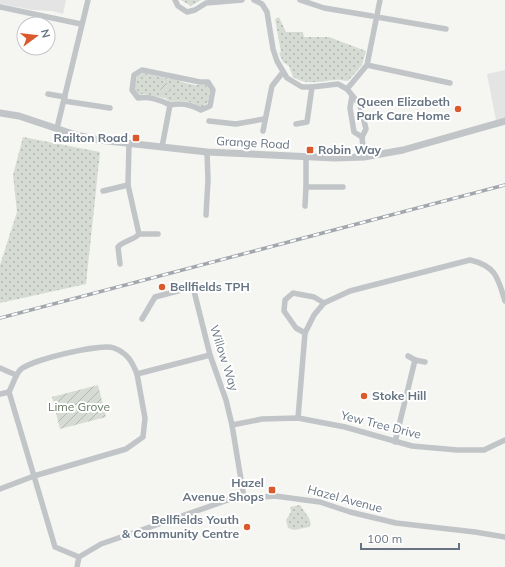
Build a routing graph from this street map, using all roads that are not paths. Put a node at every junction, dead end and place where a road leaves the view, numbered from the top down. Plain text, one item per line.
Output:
1 (88, 0) edge
2 (175, 0) edge
3 (242, 0) edge
4 (257, 0) edge
5 (300, 0) edge
6 (380, 0) edge
7 (0, 7) edge
8 (375, 17) junction
9 (81, 24) junction
10 (446, 30) dead end
11 (367, 64) junction
12 (283, 72) junction
13 (450, 83) dead end
14 (312, 87) junction
15 (347, 89) junction
16 (48, 94) dead end
17 (352, 96) junction
18 (64, 99) junction
19 (170, 105) junction
20 (110, 108) dead end
21 (0, 113) edge
22 (264, 119) junction
23 (209, 120) dead end
24 (505, 121) edge
25 (296, 124) dead end
26 (57, 128) junction
27 (263, 131) dead end
28 (362, 138) junction
29 (129, 144) junction
30 (162, 147) junction
31 (207, 152) junction
32 (306, 156) junction
33 (364, 157) junction
34 (128, 185) junction
35 (306, 186) junction
36 (343, 188) dead end
37 (103, 191) dead end
38 (306, 206) dead end
39 (206, 215) dead end
40 (139, 234) junction
41 (158, 234) dead end
42 (120, 264) dead end
43 (505, 301) edge
44 (324, 303) junction
45 (142, 319) dead end
46 (305, 333) junction
47 (210, 355) junction
48 (408, 356) dead end
49 (415, 360) junction
50 (425, 362) dead end
51 (0, 368) edge
52 (137, 374) junction
53 (16, 376) junction
54 (9, 392) junction
55 (0, 394) edge
56 (298, 418) junction
57 (232, 425) junction
58 (505, 440) edge
59 (395, 442) junction
60 (34, 476) junction
61 (0, 489) edge
62 (244, 498) junction
63 (505, 537) edge
64 (79, 557) junction
65 (77, 567) edge

1 - 9 street
2 - 3 street
4 - 12 street
5 - 8 street
6 - 8 street
7 - 9 street
8 - 10 street
8 - 11 street
9 - 18 street
11 - 13 street
11 - 15 street
12 - 14 street
12 - 22 street
14 - 15 street
14 - 25 street
15 - 17 street
16 - 18 street
17 - 28 street
17 - 28 street
18 - 20 street
18 - 26 street
19 - 19 street
19 - 30 street
21 - 26 street, Grange Road
22 - 23 street
22 - 27 street
24 - 33 street, Grange Road
26 - 29 street, Grange Road
28 - 33 street
29 - 30 street, Grange Road
29 - 34 street
30 - 31 street, Grange Road
31 - 32 street, Grange Road
31 - 39 street
32 - 33 street, Grange Road
32 - 35 street
34 - 37 street
34 - 40 street
35 - 36 street
35 - 38 street
40 - 41 street
40 - 42 street
43 - 44 street
44 - 46 street
44 - 46 street
45 - 47 street, Willow Way
46 - 56 street
47 - 52 street
47 - 57 street, Willow Way
48 - 49 street
49 - 50 street
49 - 59 street
51 - 53 street
52 - 53 street
52 - 60 street
53 - 54 street
54 - 55 street
54 - 60 street
56 - 57 street, Yew Tree Drive
56 - 59 street, Yew Tree Drive
57 - 62 street, Willow Way
58 - 59 street, Yew Tree Drive
60 - 61 street
60 - 64 street
62 - 63 street, Hazel Avenue
62 - 64 street, Hazel Avenue
64 - 65 street

